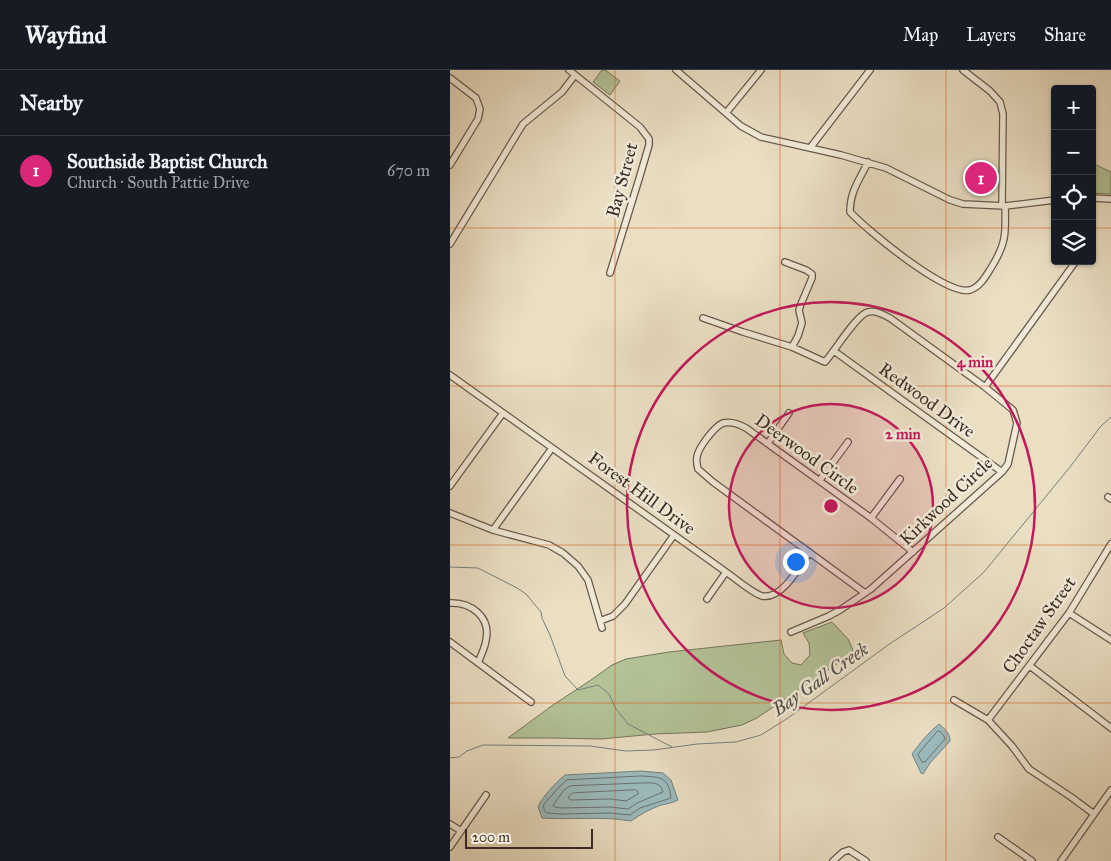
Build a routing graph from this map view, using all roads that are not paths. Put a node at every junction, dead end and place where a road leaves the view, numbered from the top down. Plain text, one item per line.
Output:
1 (569, 70) edge
2 (676, 70) edge
3 (761, 70) edge
4 (870, 70) edge
5 (963, 70) edge
6 (575, 75) junction
7 (450, 78) edge
8 (726, 113) junction
9 (810, 148) junction
10 (868, 162) junction
11 (450, 165) edge
12 (1096, 198) edge
13 (1111, 199) edge
14 (1051, 200) edge
15 (1003, 206) junction
16 (450, 244) edge
17 (785, 262) dead end
18 (1073, 265) edge
19 (610, 273) dead end
20 (703, 318) dead end
21 (792, 347) junction
22 (834, 352) junction
23 (450, 375) edge
24 (985, 386) junction
25 (503, 413) junction
26 (790, 413) dead end
27 (848, 442) dead end
28 (768, 443) junction
29 (552, 448) junction
30 (1002, 472) junction
31 (900, 479) dead end
32 (820, 480) junction
33 (450, 486) edge
34 (450, 513) edge
35 (871, 518) junction
36 (493, 530) junction
37 (674, 535) junction
38 (1111, 544) edge
39 (913, 552) junction
40 (809, 553) junction
41 (726, 572) junction
42 (865, 593) junction
43 (706, 599) dead end
44 (450, 602) edge
45 (1069, 613) junction
46 (600, 621) junction
47 (602, 628) dead end
48 (791, 632) dead end
49 (1111, 640) edge
50 (450, 642) edge
51 (478, 663) junction
52 (1030, 666) junction
53 (954, 700) dead end
54 (531, 702) dead end
55 (988, 720) junction
56 (1111, 728) edge
57 (1111, 790) edge
58 (486, 795) dead end
59 (1094, 814) junction
60 (450, 824) edge
61 (461, 831) junction
62 (998, 838) dead end
63 (450, 847) edge
64 (833, 861) edge
65 (866, 861) edge
66 (1032, 861) edge
67 (1061, 861) edge

1 - 6 street, Bay Street
2 - 8 street
3 - 8 street
4 - 9 street
5 - 15 street
6 - 16 street
6 - 19 street, Bay Street
7 - 11 street
8 - 9 street
9 - 10 street
10 - 15 street
10 - 15 street
12 - 13 street
14 - 15 street
17 - 21 street
18 - 24 street
20 - 21 street
21 - 22 street
22 - 24 street, Kirkwood Circle
22 - 30 street, Redwood Drive
23 - 25 street, Forest Hill Drive
24 - 30 street, Kirkwood Circle
25 - 29 street, Forest Hill Drive
25 - 33 street
26 - 28 street
27 - 32 street
28 - 32 street, Deerwood Circle
28 - 40 street, Deerwood Circle
29 - 36 street
29 - 37 street, Forest Hill Drive
30 - 39 street, Kirkwood Circle
31 - 35 street
32 - 35 street, Deerwood Circle
34 - 36 street
35 - 39 street, Deerwood Circle
36 - 46 street
37 - 41 street, Forest Hill Drive
37 - 46 street
38 - 45 street, Choctaw Street
39 - 42 street, Kirkwood Circle
40 - 41 street, Forest Hill Drive
40 - 42 street, Deerwood Circle
41 - 43 street
42 - 48 street, Kirkwood Circle
44 - 51 street
45 - 49 street
45 - 52 street, Choctaw Street
46 - 47 street
50 - 51 street
51 - 54 street
52 - 55 street, Choctaw Street
52 - 56 street
53 - 55 street
55 - 59 street
57 - 59 street
58 - 61 street
59 - 67 street
60 - 61 street
61 - 63 street
62 - 66 street
64 - 65 street

